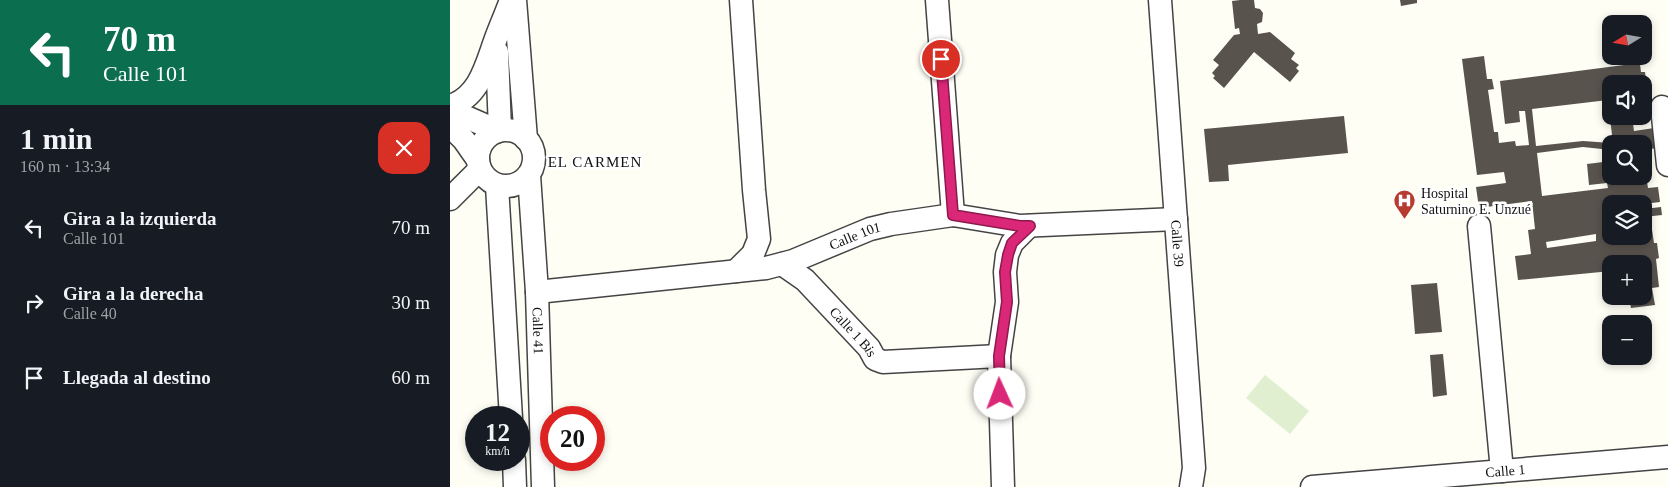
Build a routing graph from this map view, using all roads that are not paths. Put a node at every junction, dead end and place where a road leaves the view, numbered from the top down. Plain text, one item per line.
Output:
1 (513, 0) edge
2 (742, 0) edge
3 (937, 0) edge
4 (1160, 0) edge
5 (496, 38) junction
6 (1662, 107) dead end
7 (450, 108) edge
8 (450, 126) edge
9 (499, 131) junction
10 (526, 139) junction
11 (478, 165) junction
12 (1668, 165) edge
13 (529, 175) junction
14 (497, 186) junction
15 (450, 199) edge
16 (953, 215) junction
17 (1176, 219) junction
18 (1030, 226) junction
19 (1479, 226) dead end
20 (782, 264) junction
21 (736, 271) junction
22 (537, 292) junction
23 (999, 356) junction
24 (510, 406) edge
25 (1668, 457) edge
26 (514, 471) edge
27 (1502, 471) junction
28 (1464, 481) edge
29 (515, 487) edge
30 (543, 487) edge
31 (1003, 487) edge
32 (1191, 487) edge
33 (1312, 487) edge

1 - 5 street
1 - 10 street
2 - 21 street
3 - 16 street
4 - 17 street, Calle 39
5 - 7 street
5 - 9 street
6 - 12 street
7 - 9 street
8 - 11 street
9 - 10 street
9 - 11 street
10 - 13 street
11 - 14 street
11 - 15 street
13 - 14 street
13 - 22 street, Calle 41
14 - 24 street
16 - 18 street, Calle 101
16 - 20 street, Calle 101
17 - 18 street, Calle 101
17 - 32 street, Calle 39
18 - 23 street
19 - 27 street
20 - 21 street, Calle 101
20 - 23 street, Calle 1 Bis
21 - 22 street, Calle 101
22 - 30 street, Calle 41
23 - 31 street
25 - 27 street, Calle 1
26 - 29 street
27 - 28 street, Calle 1
28 - 33 street, Calle 1

